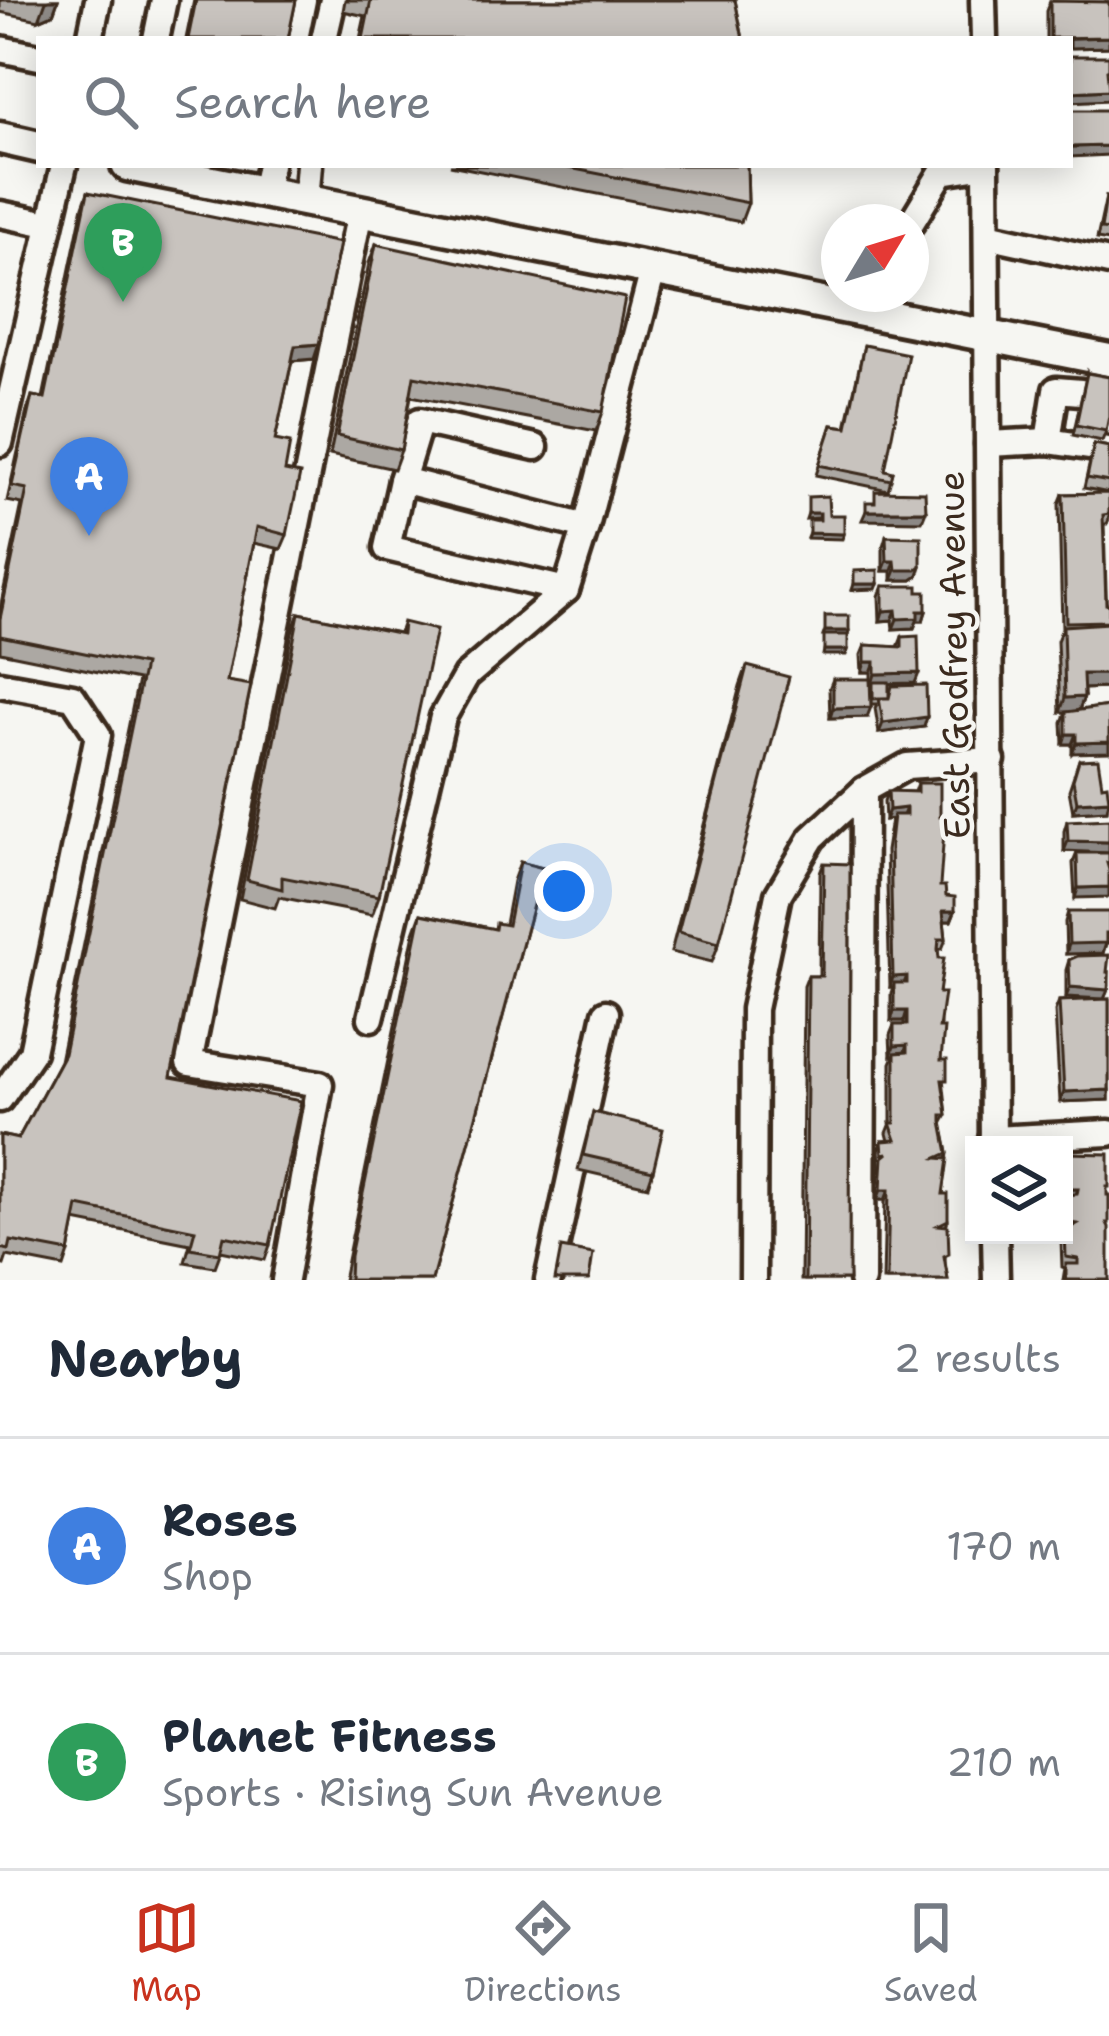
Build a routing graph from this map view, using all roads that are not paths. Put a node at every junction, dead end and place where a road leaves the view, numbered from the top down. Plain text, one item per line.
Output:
1 (98, 0) edge
2 (164, 0) edge
3 (303, 0) edge
4 (333, 0) edge
5 (983, 0) edge
6 (91, 36) edge
7 (157, 36) edge
8 (297, 36) edge
9 (325, 36) edge
10 (984, 36) edge
11 (0, 49) edge
12 (36, 56) edge
13 (0, 139) edge
14 (36, 146) edge
15 (63, 168) edge
16 (157, 168) edge
17 (309, 168) edge
18 (967, 168) edge
19 (986, 168) edge
20 (267, 179) edge
21 (306, 201) junction
22 (923, 204) edge
23 (360, 212) junction
24 (0, 214) edge
25 (48, 224) junction
26 (987, 235) junction
27 (1109, 262) edge
28 (652, 270) junction
29 (821, 304) edge
30 (906, 312) edge
31 (989, 337) junction
32 (1069, 352) junction
33 (1109, 360) edge
34 (1048, 441) junction
35 (0, 443) edge
36 (988, 444) junction
37 (535, 447) dead end
38 (1109, 450) edge
39 (401, 480) junction
40 (586, 526) junction
41 (566, 590) junction
42 (0, 684) edge
43 (992, 760) junction
44 (864, 790) junction
45 (606, 1012) dead end
46 (370, 1018) dead end
47 (0, 1099) edge
48 (1109, 1133) edge
49 (993, 1136) edge
50 (1070, 1136) edge
51 (995, 1244) edge
52 (285, 1280) edge
53 (548, 1280) edge
54 (752, 1280) edge
55 (862, 1280) edge
56 (996, 1280) edge

1 - 6 street
2 - 7 street
3 - 8 street
4 - 9 street
5 - 10 street
11 - 12 street
13 - 14 main road
15 - 25 street
16 - 20 main road
17 - 21 street
18 - 22 street
19 - 26 street, East Godfrey Avenue
20 - 21 main road
21 - 23 main road
23 - 28 main road
23 - 52 street
24 - 25 street
25 - 35 street
26 - 27 street
26 - 31 street, East Godfrey Avenue
28 - 29 main road
28 - 40 street
30 - 31 main road
31 - 32 main road
31 - 36 street, East Godfrey Avenue
32 - 33 main road
32 - 34 street
34 - 36 street
34 - 38 street
36 - 43 street, East Godfrey Avenue
37 - 39 street
39 - 40 street
39 - 41 street
40 - 41 street
41 - 46 street
42 - 47 street
43 - 44 street
43 - 49 street, East Godfrey Avenue
44 - 54 street
44 - 55 street
45 - 53 street
48 - 50 street
51 - 56 street

